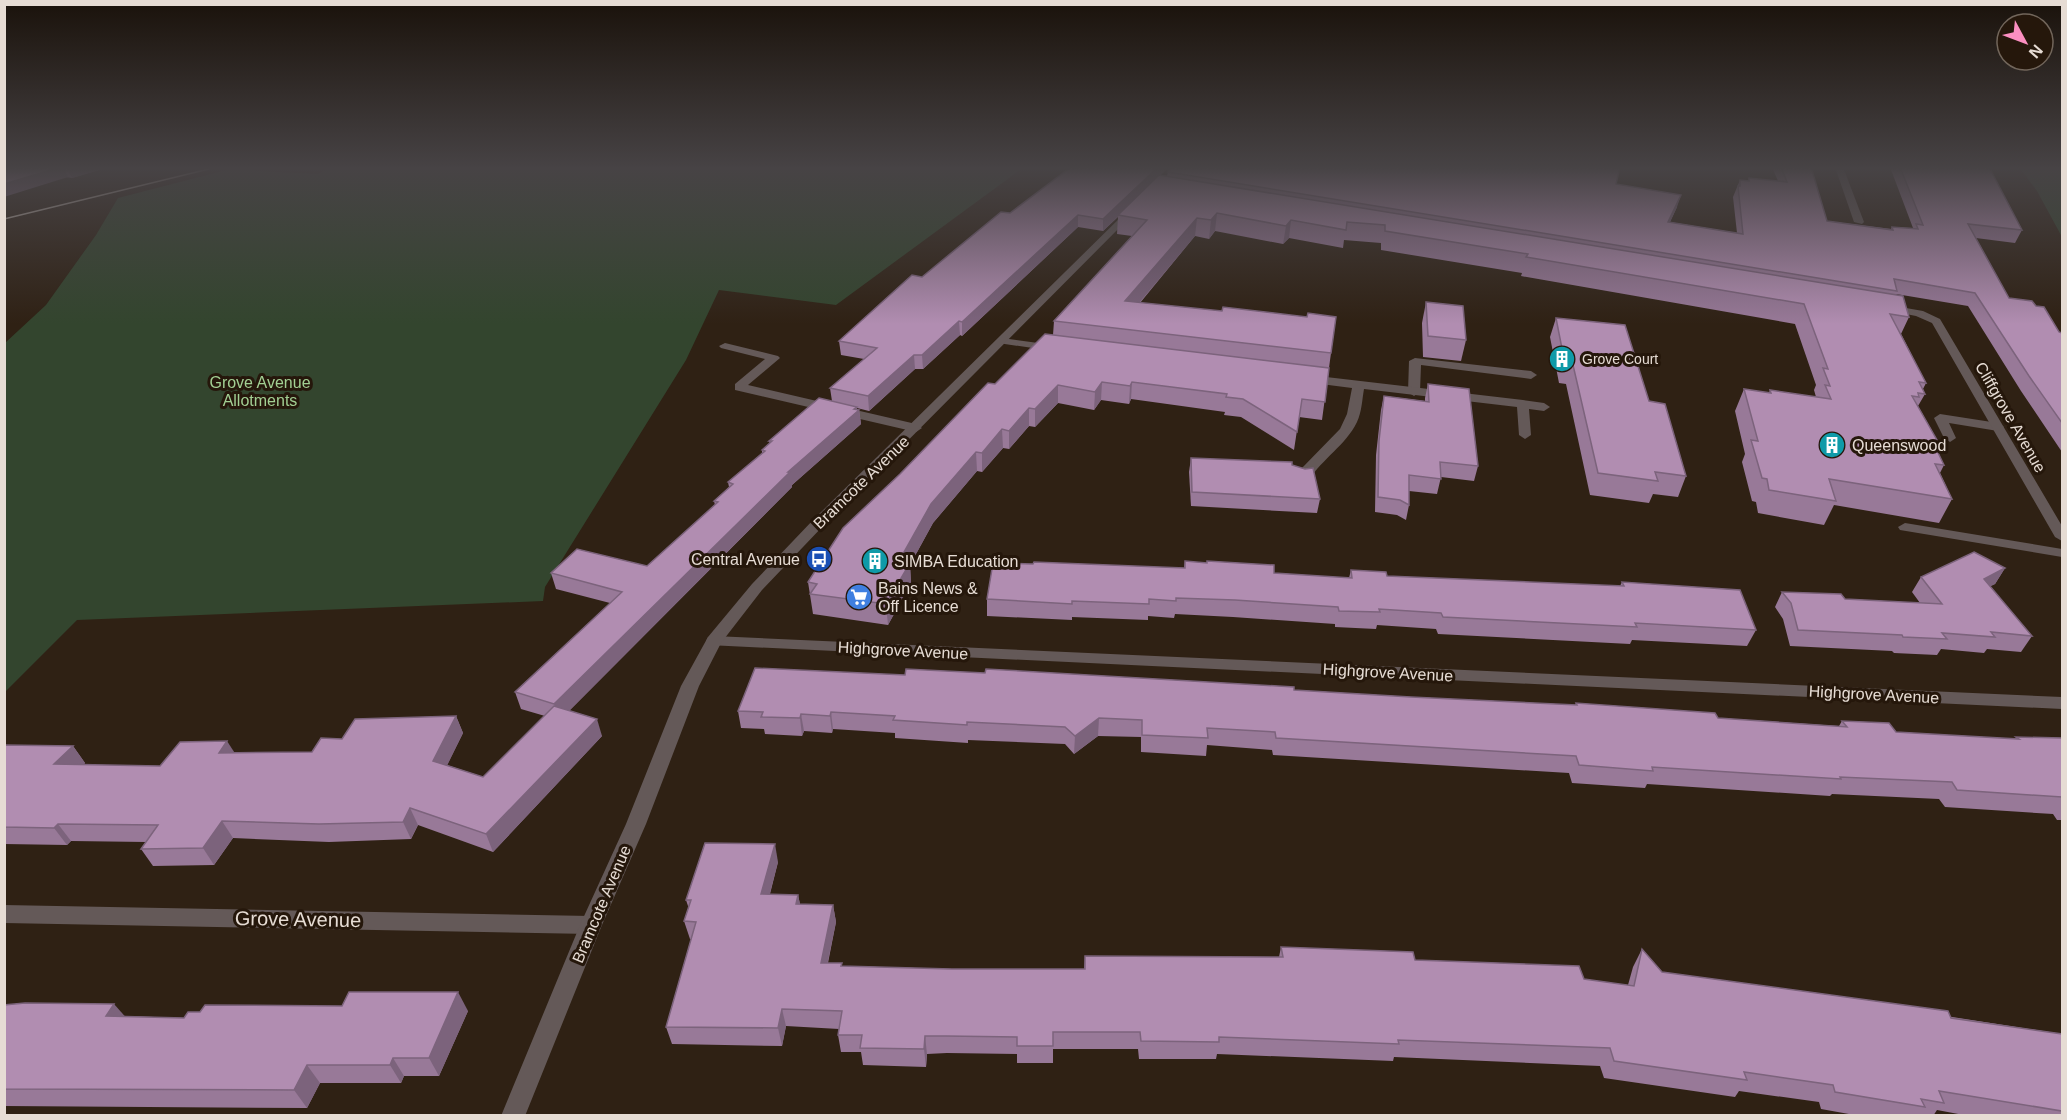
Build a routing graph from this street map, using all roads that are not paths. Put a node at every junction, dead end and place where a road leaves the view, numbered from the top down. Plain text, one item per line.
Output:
1 (1124, 219) edge
2 (1874, 305) edge
3 (1002, 341) junction
4 (725, 346) dead end
5 (1062, 349) edge
6 (1531, 375) dead end
7 (1299, 378) edge
8 (1359, 385) junction
9 (1414, 392) junction
10 (1523, 405) junction
11 (1544, 407) dead end
12 (1998, 427) junction
13 (916, 428) junction
14 (1525, 435) dead end
15 (1950, 438) dead end
16 (1304, 477) edge
17 (1905, 527) dead end
18 (2062, 537) edge
19 (2062, 554) edge
20 (714, 641) junction
21 (2062, 703) edge
22 (4, 914) edge
23 (591, 925) junction
24 (513, 1116) edge

1 - 3 street, Bramcote Avenue
2 - 12 street, Cliffgrove Avenue
3 - 5 street
3 - 13 street, Bramcote Avenue
4 - 13 street
6 - 9 street
7 - 8 street
8 - 9 street
8 - 16 street
9 - 10 street
10 - 11 street
10 - 14 street
12 - 15 street
12 - 18 street, Cliffgrove Avenue
13 - 20 street, Bramcote Avenue
17 - 19 street
20 - 21 street, Highgrove Avenue
20 - 23 street, Bramcote Avenue
22 - 23 street, Grove Avenue
23 - 24 street, Bramcote Avenue

